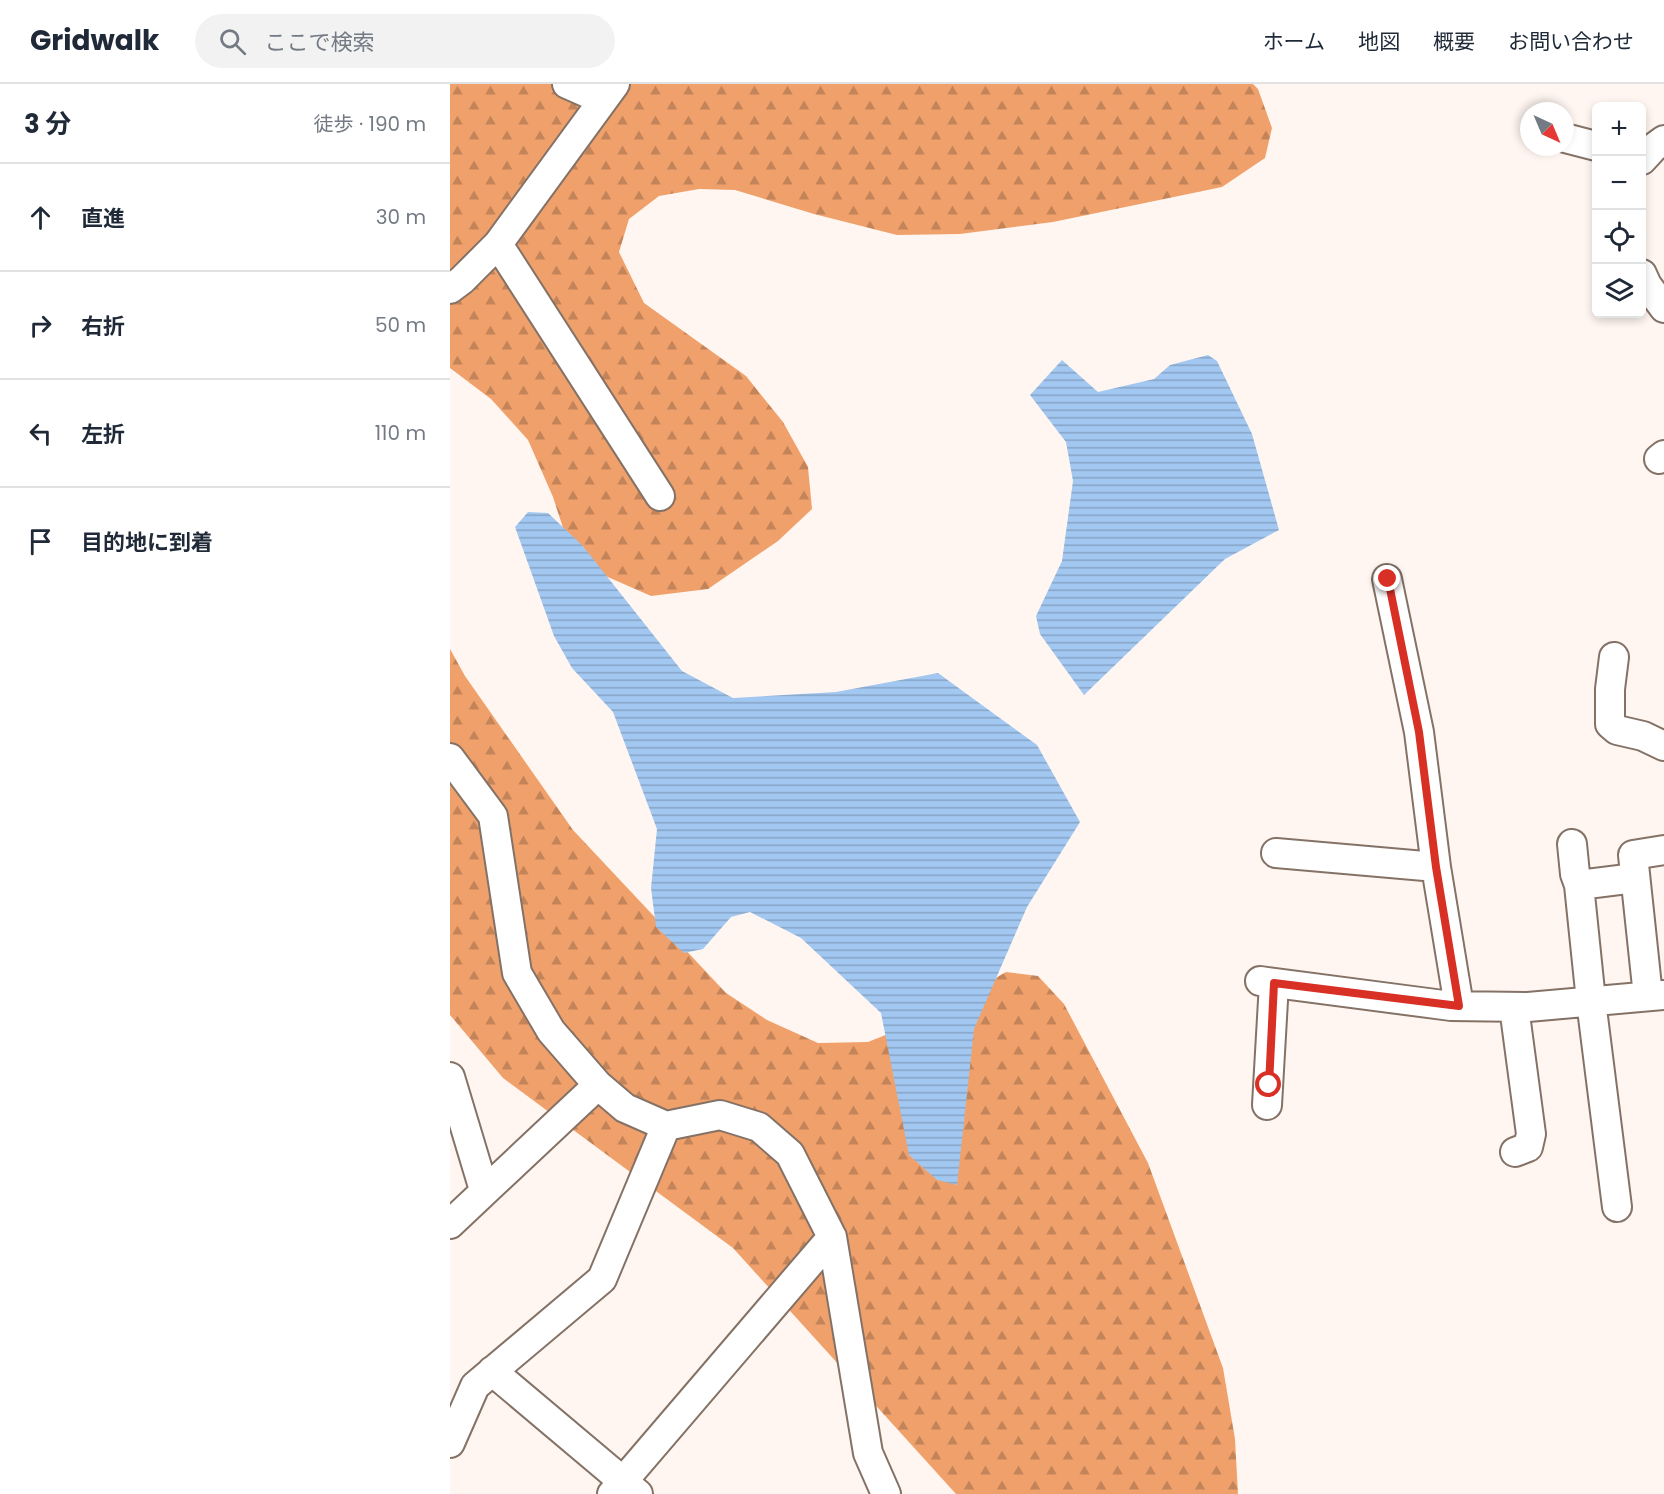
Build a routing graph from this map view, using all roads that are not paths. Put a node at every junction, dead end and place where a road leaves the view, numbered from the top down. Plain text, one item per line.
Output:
1 (567, 84) edge
2 (609, 92) edge
3 (1574, 140) edge
4 (1592, 145) edge
5 (498, 244) junction
6 (1646, 283) edge
7 (450, 289) edge
8 (1664, 308) edge
9 (660, 496) dead end
10 (1388, 579) dead end
11 (1614, 657) dead end
12 (1664, 746) edge
13 (450, 758) edge
14 (1572, 844) dead end
15 (1664, 850) edge
16 (1276, 853) dead end
17 (1436, 867) junction
18 (1635, 879) junction
19 (1579, 885) junction
20 (1656, 995) edge
21 (1591, 1001) junction
22 (1459, 1006) junction
23 (1514, 1007) junction
24 (450, 1077) edge
25 (598, 1085) junction
26 (1268, 1105) dead end
27 (666, 1126) junction
28 (1515, 1152) dead end
29 (484, 1190) junction
30 (1617, 1207) dead end
31 (450, 1224) edge
32 (832, 1237) junction
33 (492, 1371) junction
34 (450, 1443) edge
35 (624, 1490) edge
36 (886, 1494) edge

1 - 2 street
2 - 5 street
3 - 4 street
5 - 7 street
5 - 9 street
6 - 8 street
10 - 17 street
11 - 12 street
13 - 25 street
14 - 19 street
15 - 18 street
16 - 17 street
17 - 22 street
18 - 19 street
18 - 20 street
19 - 21 street
20 - 21 street
21 - 23 street
21 - 30 street
22 - 23 street
22 - 26 street
23 - 28 street
24 - 29 street
25 - 27 street
25 - 29 street
27 - 32 street
27 - 33 street
29 - 31 street
32 - 35 street
32 - 36 street
33 - 34 street
33 - 35 street

